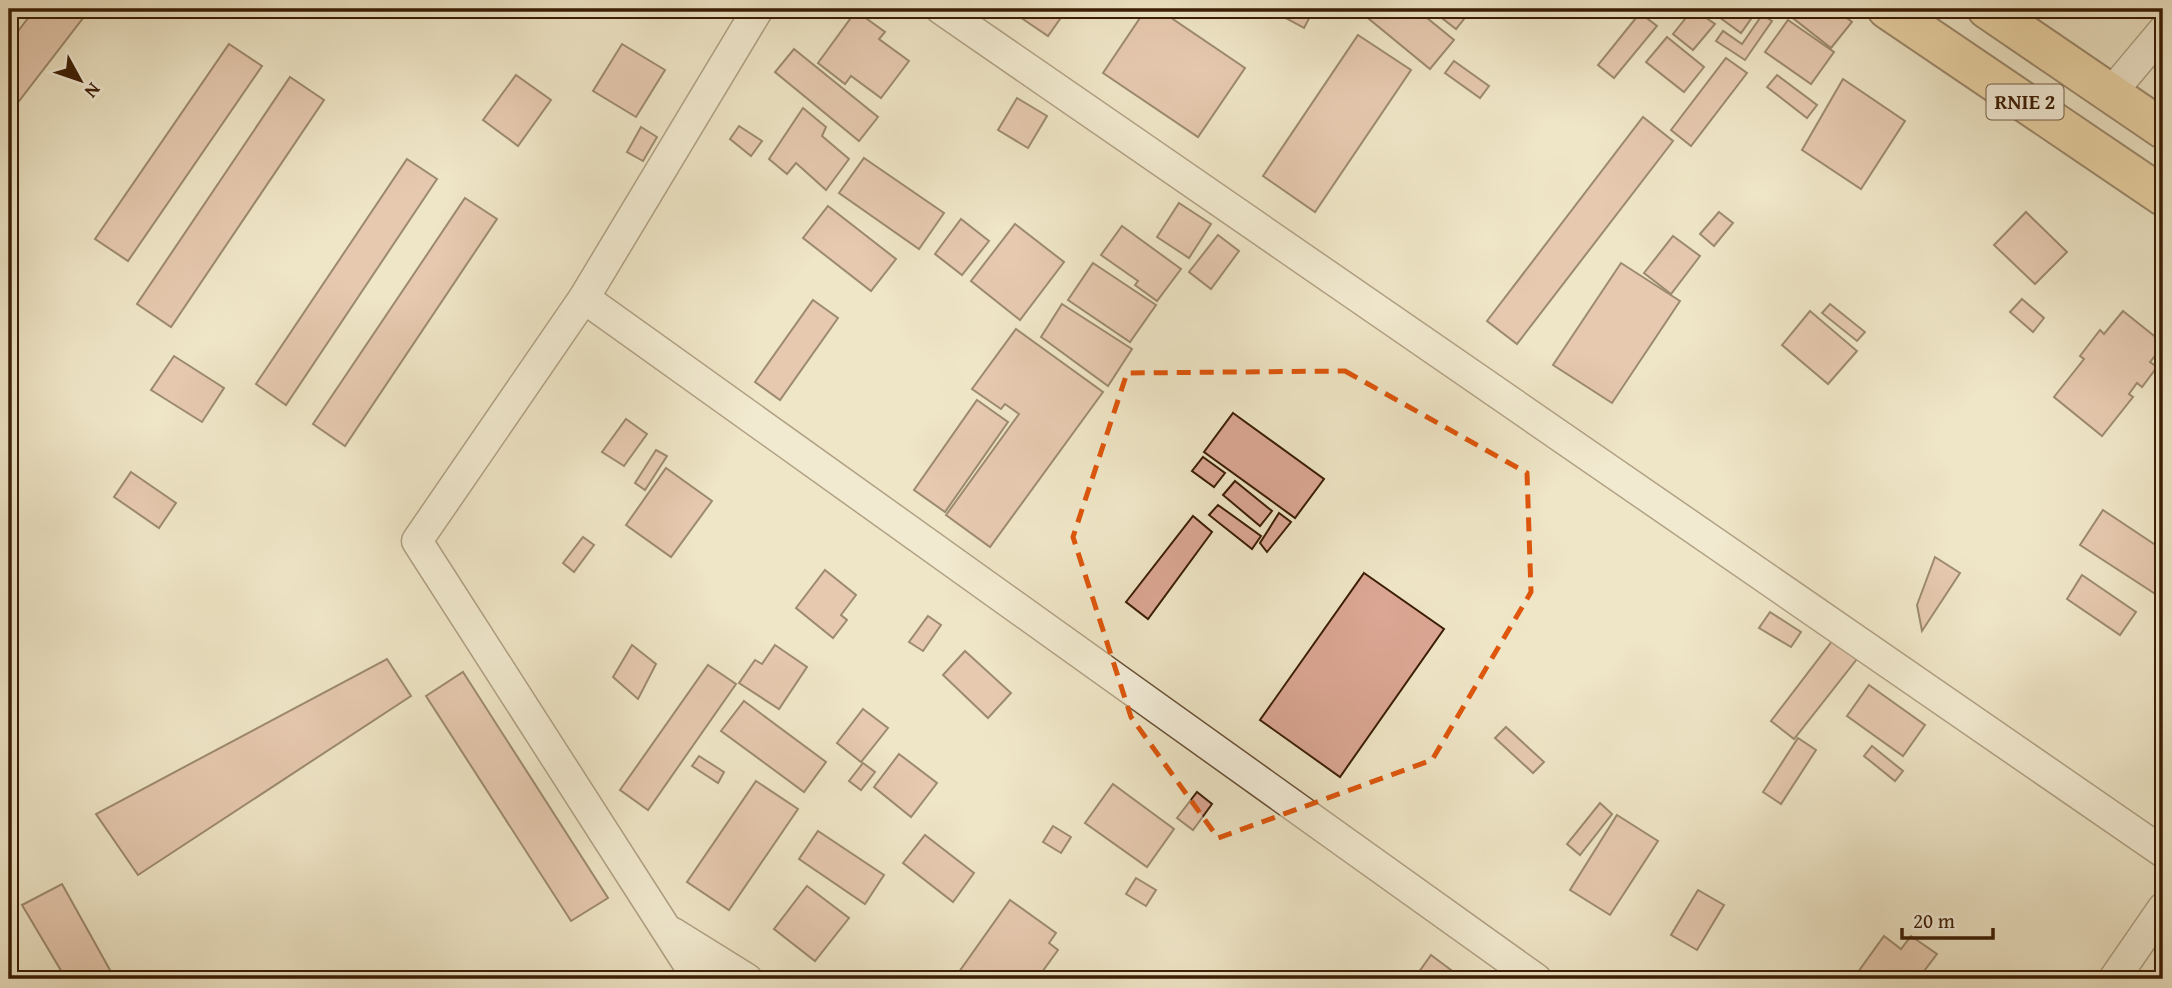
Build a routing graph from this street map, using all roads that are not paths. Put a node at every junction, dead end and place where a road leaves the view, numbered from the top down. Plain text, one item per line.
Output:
1 (758, 9) edge
2 (942, 9) edge
3 (1887, 9) edge
4 (1987, 9) edge
5 (2163, 32) edge
6 (2111, 93) junction
7 (2163, 129) edge
8 (2163, 196) edge
9 (584, 298) junction
10 (2163, 852) edge
11 (2163, 908) edge
12 (667, 929) junction
13 (698, 979) edge
14 (747, 979) edge
15 (1536, 979) edge
16 (2114, 979) edge

1 - 9 street
2 - 10 street
3 - 8 main road, RNIE 2
4 - 6 main road, RNIE 2
5 - 6 street
6 - 7 main road, RNIE 2
9 - 12 street
9 - 15 street
11 - 16 street
12 - 13 street
12 - 14 street

